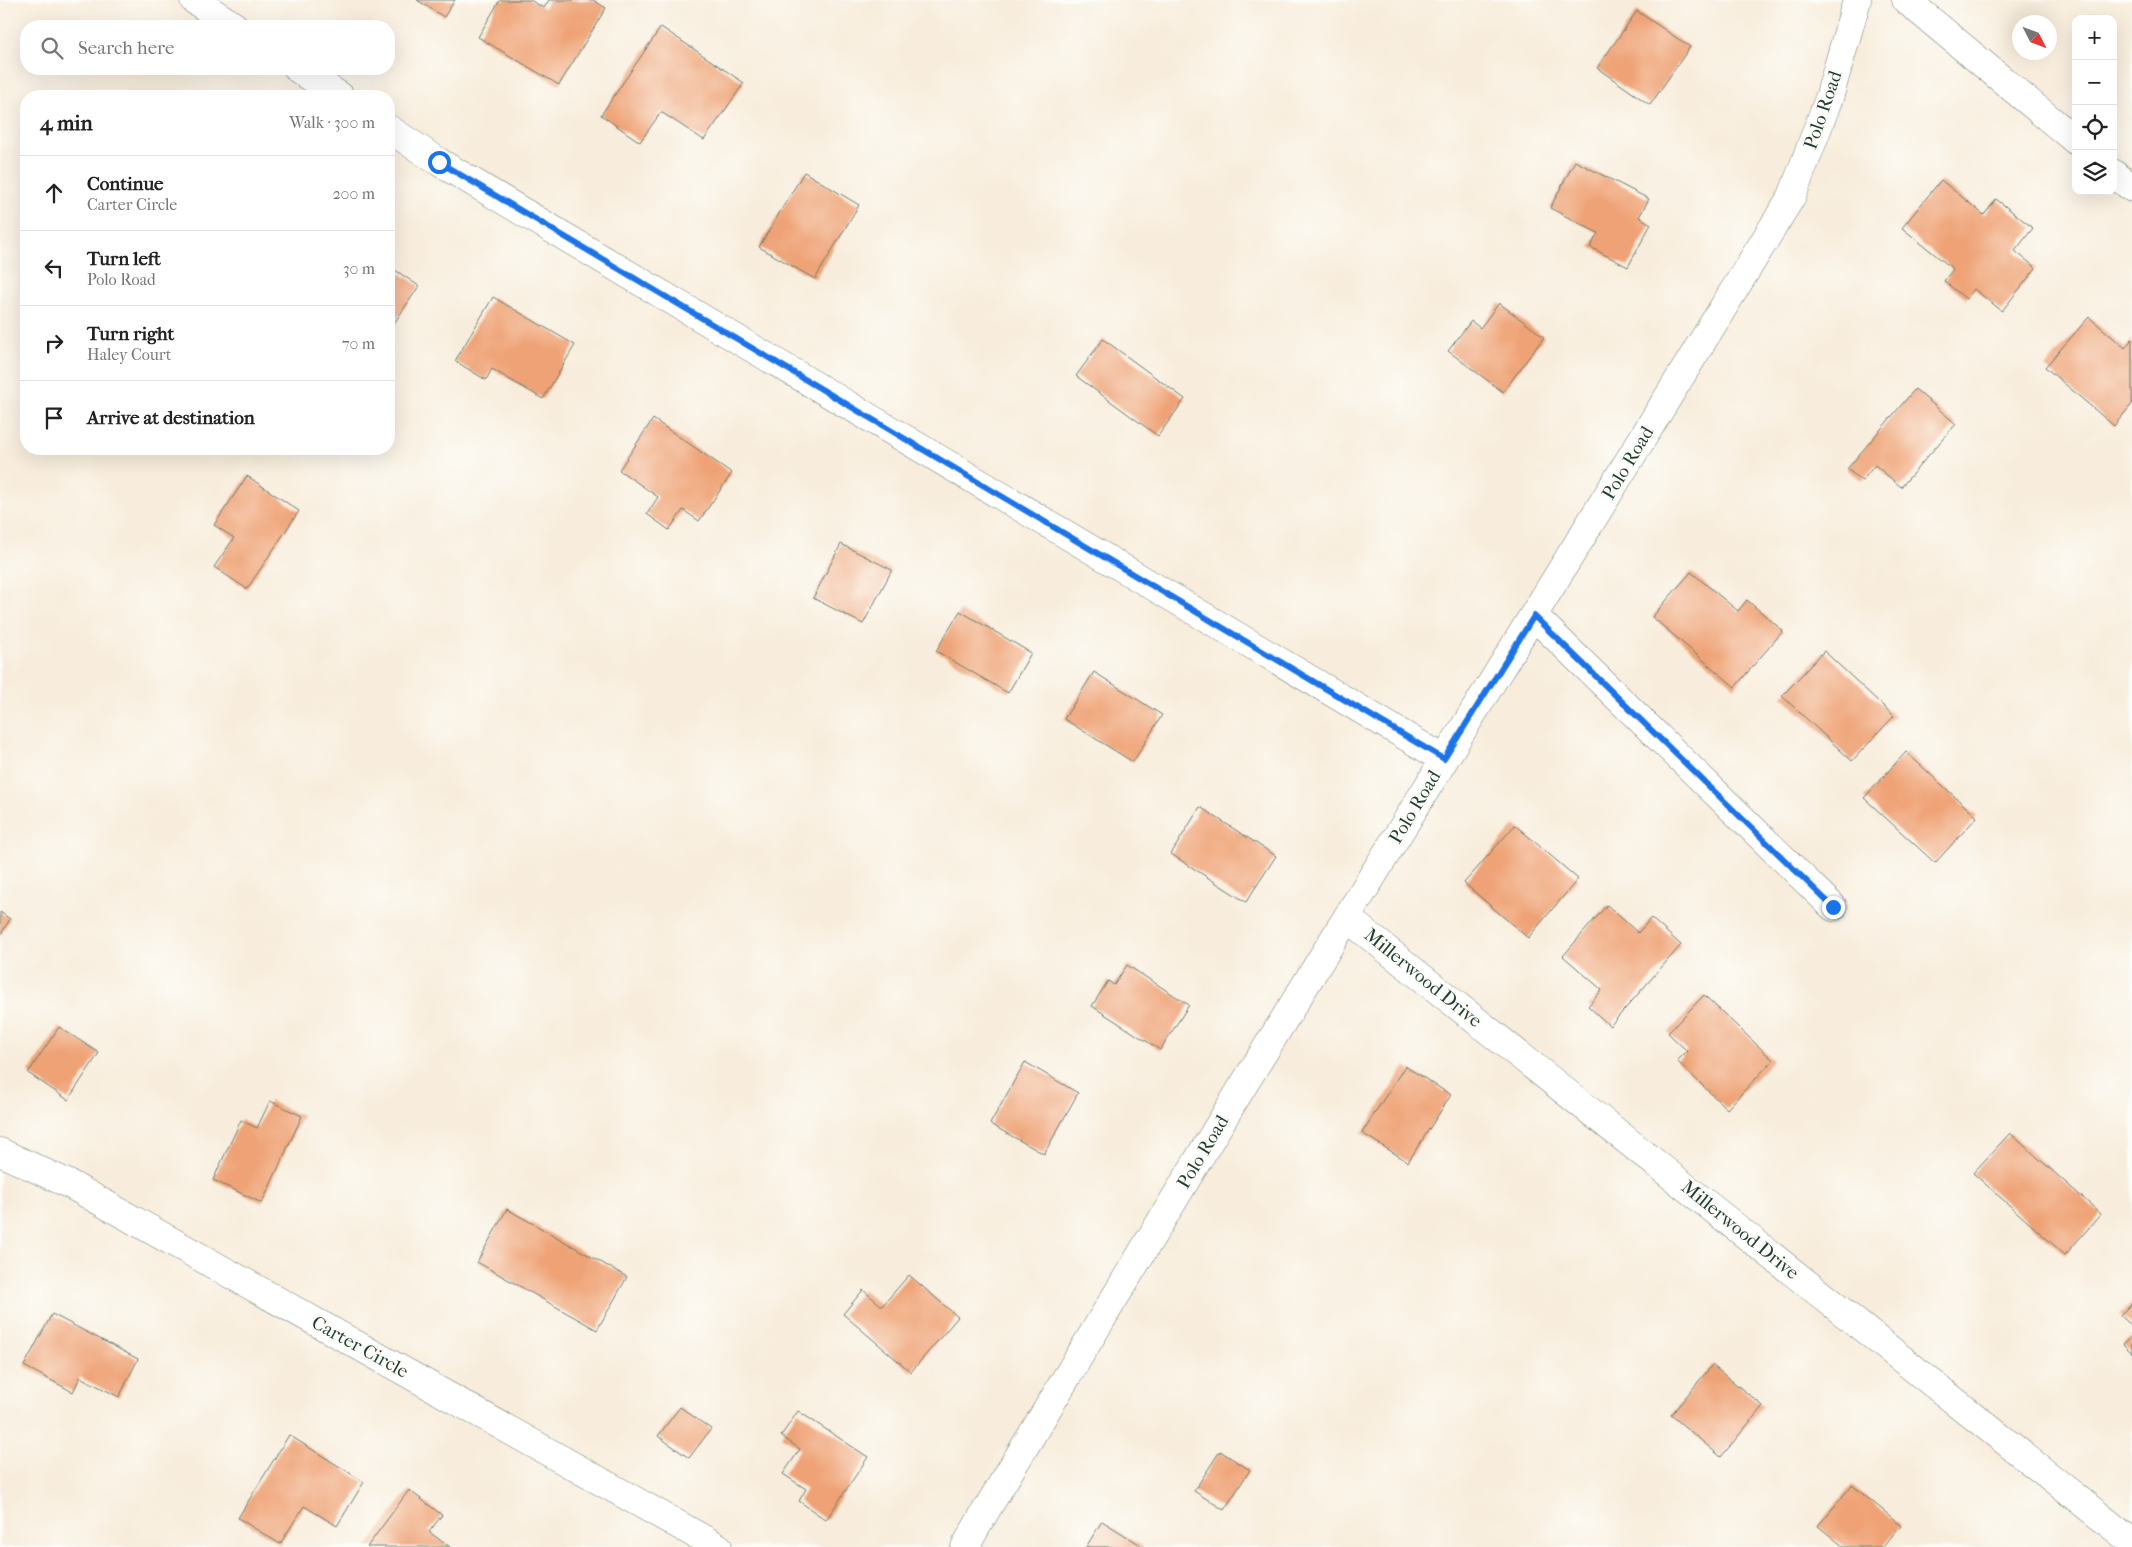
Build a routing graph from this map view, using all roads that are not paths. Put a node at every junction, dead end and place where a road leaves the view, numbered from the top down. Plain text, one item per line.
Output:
1 (194, 0) edge
2 (1858, 0) edge
3 (1906, 0) edge
4 (225, 20) edge
5 (307, 75) edge
6 (331, 90) edge
7 (395, 133) edge
8 (2072, 138) edge
9 (2117, 176) edge
10 (2132, 188) edge
11 (1534, 616) junction
12 (1444, 759) junction
13 (1833, 907) dead end
14 (1348, 918) junction
15 (0, 1152) edge
16 (2132, 1542) edge
17 (718, 1547) edge
18 (965, 1547) edge

1 - 4 street
2 - 11 street, Polo Road
3 - 8 street
5 - 6 street
7 - 12 street
9 - 10 street
11 - 12 street, Polo Road
11 - 13 street
12 - 14 street, Polo Road
14 - 16 street, Millerwood Drive
14 - 18 street, Polo Road
15 - 17 street, Carter Circle

